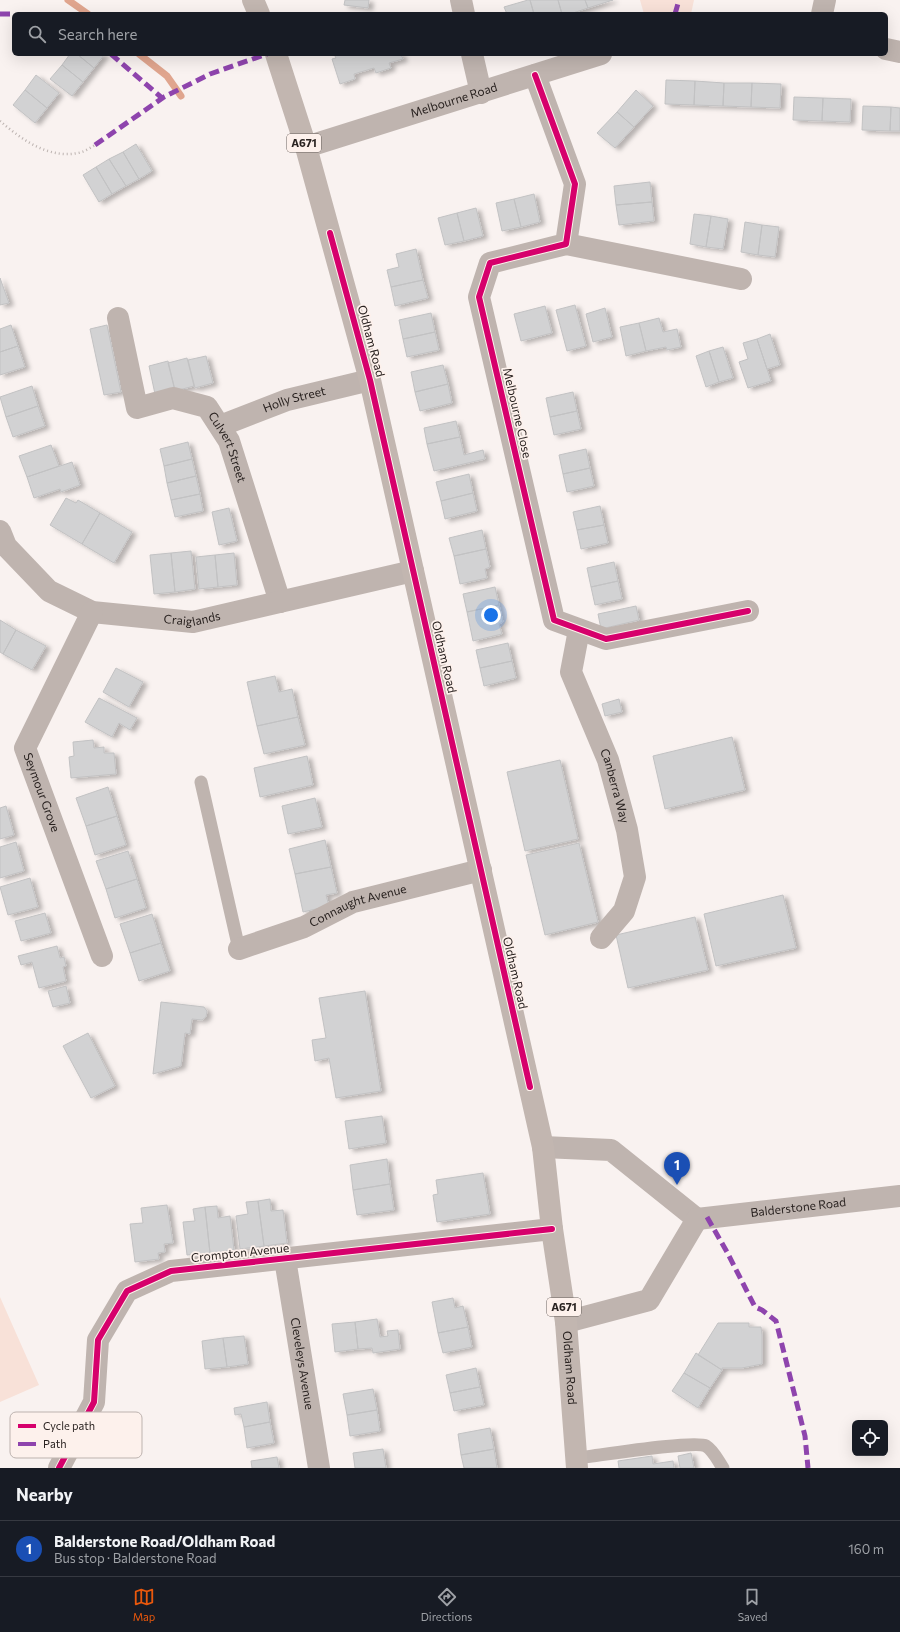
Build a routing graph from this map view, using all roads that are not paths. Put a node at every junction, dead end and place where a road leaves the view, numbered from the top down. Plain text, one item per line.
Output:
1 (253, 0) edge
2 (461, 0) edge
3 (825, 0) edge
4 (258, 12) edge
5 (464, 12) edge
6 (822, 12) edge
7 (888, 49) edge
8 (900, 52) edge
9 (277, 56) edge
10 (472, 56) edge
11 (595, 56) edge
12 (535, 75) junction
13 (481, 93) junction
14 (306, 147) junction
15 (566, 244) junction
16 (741, 279) dead end
17 (118, 318) dead end
18 (370, 380) junction
19 (220, 426) junction
20 (0, 531) edge
21 (413, 571) junction
22 (280, 602) junction
23 (748, 611) dead end
24 (92, 612) junction
25 (579, 630) junction
26 (201, 782) dead end
27 (481, 870) junction
28 (600, 938) dead end
29 (239, 949) joint
30 (102, 956) dead end
31 (543, 1146) junction
32 (900, 1196) edge
33 (697, 1219) junction
34 (552, 1229) junction
35 (285, 1259) junction
36 (566, 1322) junction
37 (89, 1412) edge
38 (65, 1458) edge
39 (577, 1463) edge
40 (60, 1468) edge
41 (319, 1468) edge
42 (723, 1468) edge

1 - 4 main road
2 - 5 street
3 - 6 street
7 - 8 street
9 - 14 main road, Oldham Road / A671
10 - 13 street
11 - 12 street, Melbourne Road
12 - 13 street, Melbourne Road
12 - 15 street
13 - 14 street, Melbourne Road
14 - 18 main road, Oldham Road / A671
15 - 16 street
15 - 25 street, Melbourne Close
17 - 19 street, Culvert Street
18 - 19 street, Holly Street
18 - 21 main road, Oldham Road / A671
19 - 22 street, Culvert Street
20 - 24 street, Craiglands
21 - 22 street, Craiglands
21 - 27 main road, Oldham Road / A671
22 - 24 street, Craiglands
23 - 25 street, Melbourne Close
24 - 30 street, Seymour Grove
25 - 28 street, Canberra Way
26 - 29 lane
27 - 29 street, Connaught Avenue
27 - 31 main road, Oldham Road / A671
31 - 33 street
31 - 34 main road, Oldham Road / A671
32 - 33 street, Balderstone Road
33 - 36 street
34 - 35 street, Crompton Avenue
34 - 36 main road, Oldham Road / A671
35 - 37 street, Crompton Avenue
35 - 41 street, Cleveleys Avenue
36 - 39 main road, Oldham Road / A671
38 - 40 street, Crompton Avenue
39 - 42 lane

